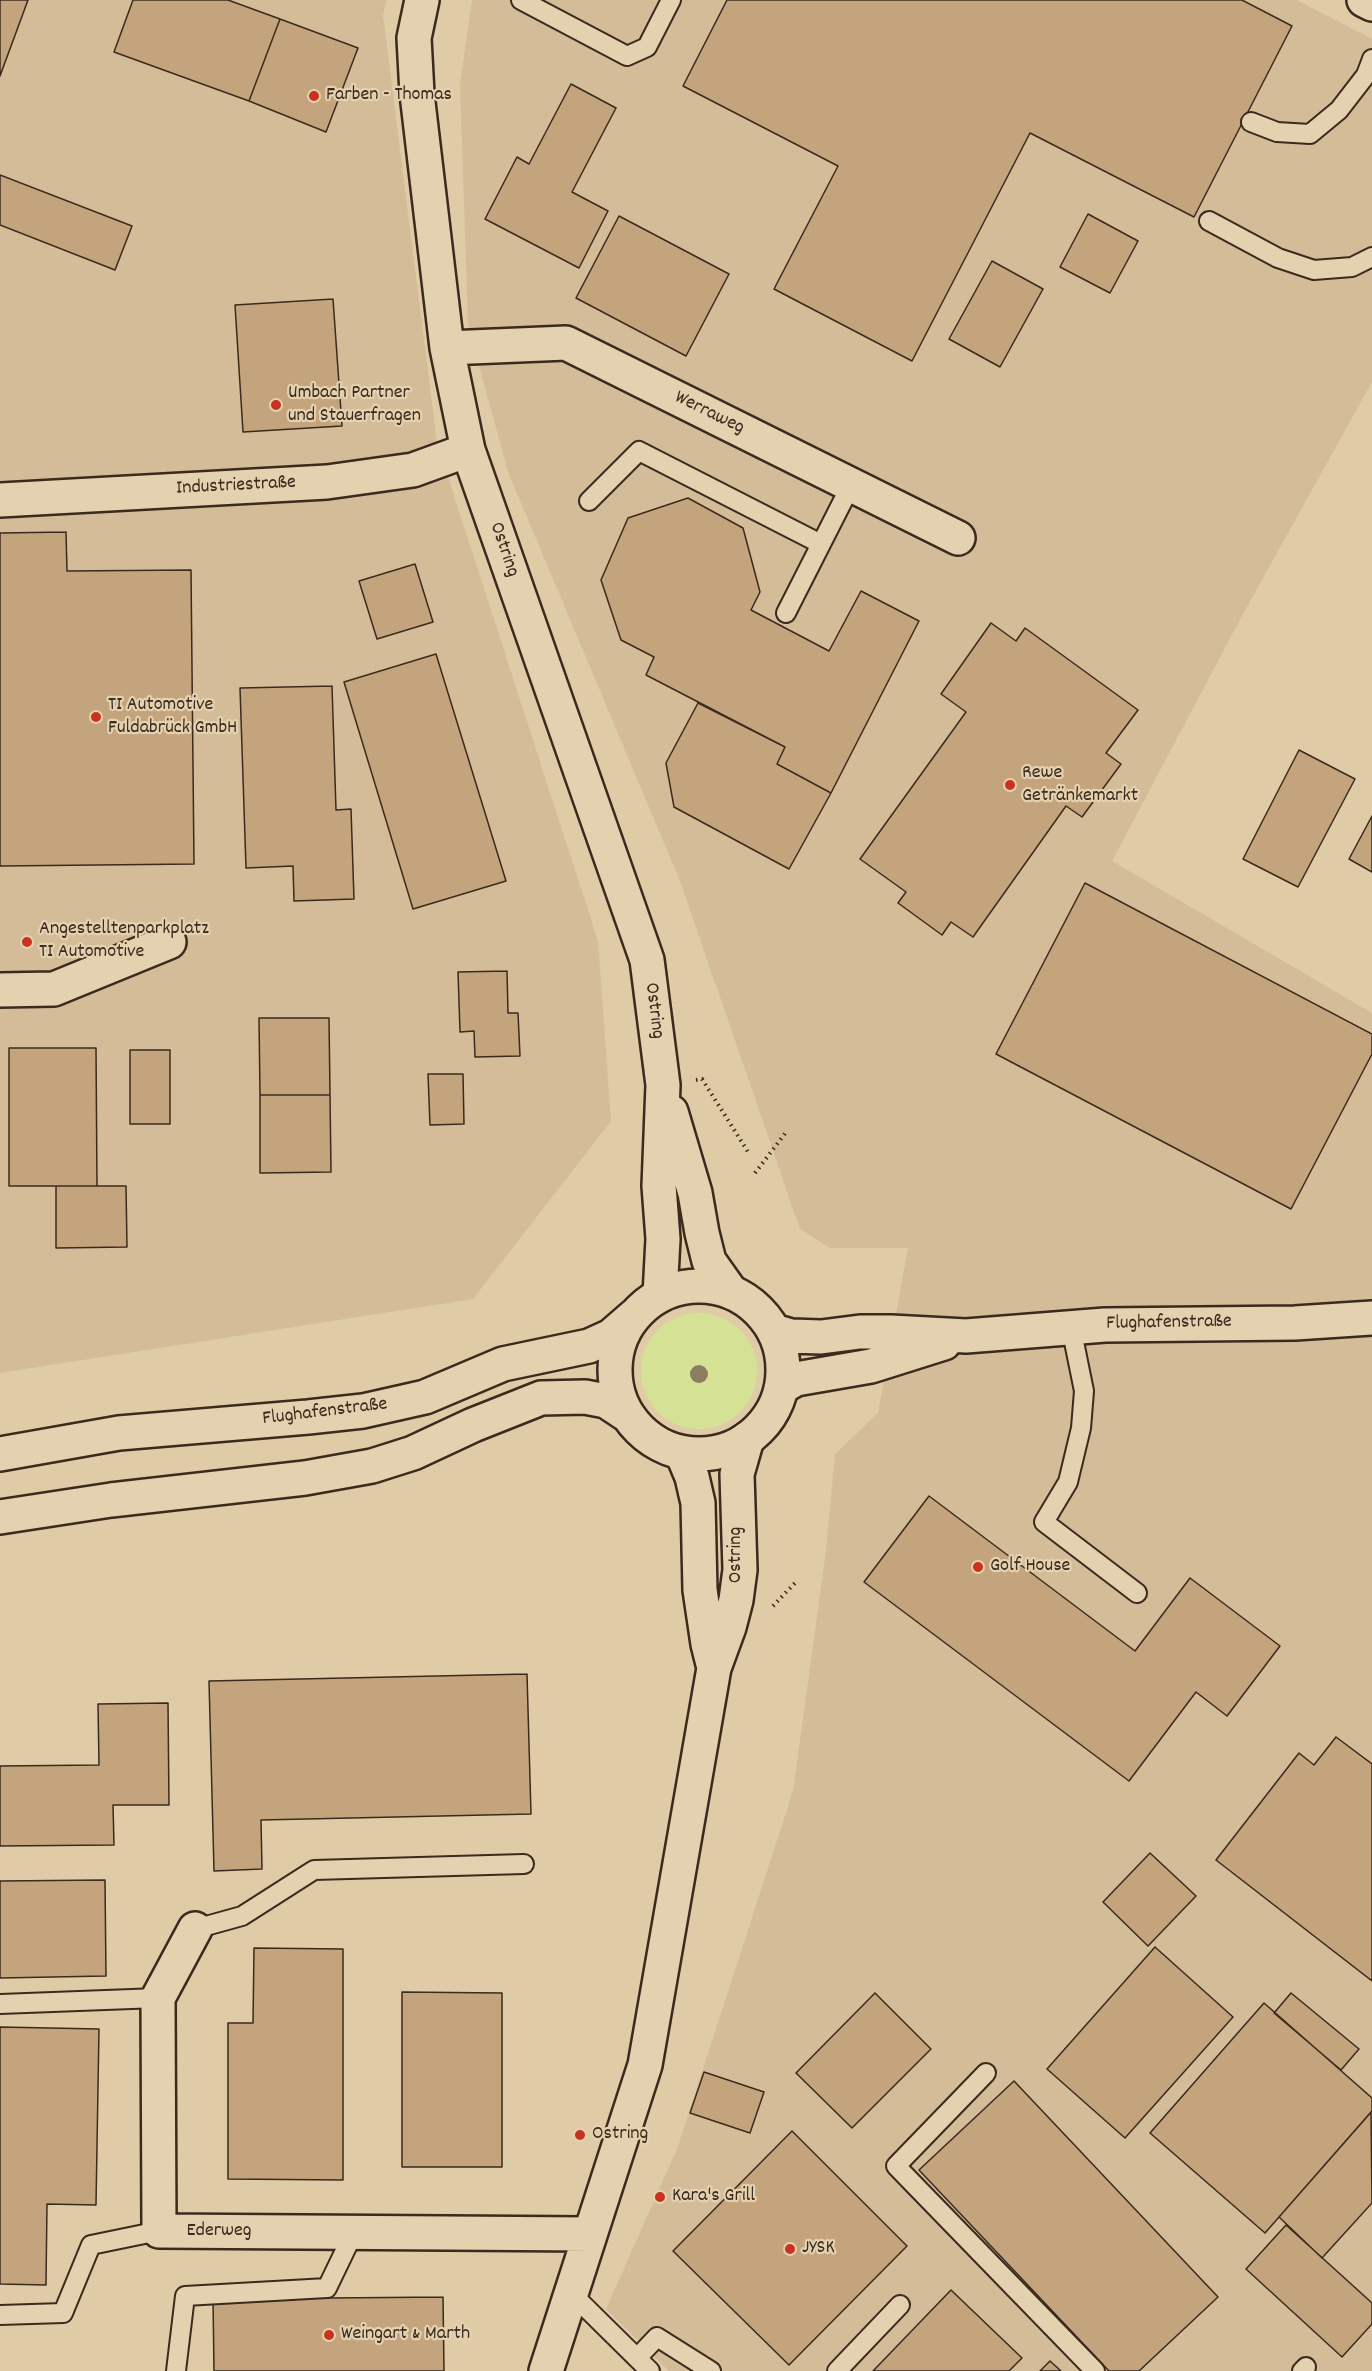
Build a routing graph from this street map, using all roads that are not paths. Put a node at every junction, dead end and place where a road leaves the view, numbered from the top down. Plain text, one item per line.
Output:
1 (422, 0) edge
2 (521, 0) edge
3 (671, 0) edge
4 (1364, 0) edge
5 (1372, 4) edge
6 (1372, 59) edge
7 (1365, 90) edge
8 (1251, 122) dead end
9 (1209, 221) dead end
10 (1372, 257) edge
11 (447, 348) junction
12 (468, 450) junction
13 (851, 485) junction
14 (0, 500) edge
15 (589, 501) dead end
16 (958, 538) dead end
17 (821, 544) junction
18 (786, 613) dead end
19 (169, 942) dead end
20 (0, 990) edge
21 (663, 1085) junction
22 (731, 1292) junction
23 (660, 1295) junction
24 (634, 1316) junction
25 (1372, 1318) edge
26 (1071, 1327) junction
27 (774, 1331) junction
28 (966, 1336) junction
29 (782, 1387) junction
30 (627, 1415) junction
31 (747, 1440) junction
32 (682, 1453) junction
33 (0, 1454) edge
34 (0, 1517) edge
35 (1137, 1593) dead end
36 (714, 1668) junction
37 (524, 1864) dead end
38 (195, 1929) joint
39 (158, 1998) junction
40 (0, 2004) edge
41 (986, 2073) dead end
42 (159, 2231) junction
43 (354, 2232) junction
44 (590, 2234) junction
45 (571, 2293) junction
46 (900, 2305) dead end
47 (0, 2315) edge
48 (644, 2365) edge
49 (177, 2371) edge
50 (546, 2371) edge
51 (711, 2371) edge
52 (837, 2371) edge
53 (1095, 2371) edge

1 - 11 street, Ostring
2 - 3 lane
4 - 5 street
6 - 7 lane
7 - 8 lane
9 - 10 lane
11 - 12 street, Ostring
11 - 13 street, Werraweg
12 - 14 street, Industriestraße
12 - 21 street, Ostring
13 - 16 street, Werraweg
13 - 17 lane
15 - 17 lane
17 - 18 lane
19 - 20 street
21 - 22 street, Ostring
21 - 23 street, Ostring
22 - 23 street
22 - 27 street
23 - 24 street
24 - 30 street
24 - 33 street, Flughafenstraße
25 - 26 street, Flughafenstraße
26 - 28 street, Flughafenstraße
26 - 35 lane
27 - 28 street, Flughafenstraße
27 - 29 street
28 - 29 street, Flughafenstraße
29 - 31 street
30 - 32 street
30 - 34 street
31 - 32 street
31 - 36 street, Ostring
32 - 36 street, Ostring
36 - 44 street, Ostring
37 - 38 lane
38 - 39 street, Ederweg
39 - 40 lane
39 - 42 street, Ederweg
41 - 53 lane
42 - 43 street, Ederweg
42 - 47 lane
43 - 44 street, Ederweg
43 - 49 lane
44 - 45 street, Ostring
45 - 48 lane
45 - 50 street, Ostring
46 - 52 lane
48 - 51 lane

